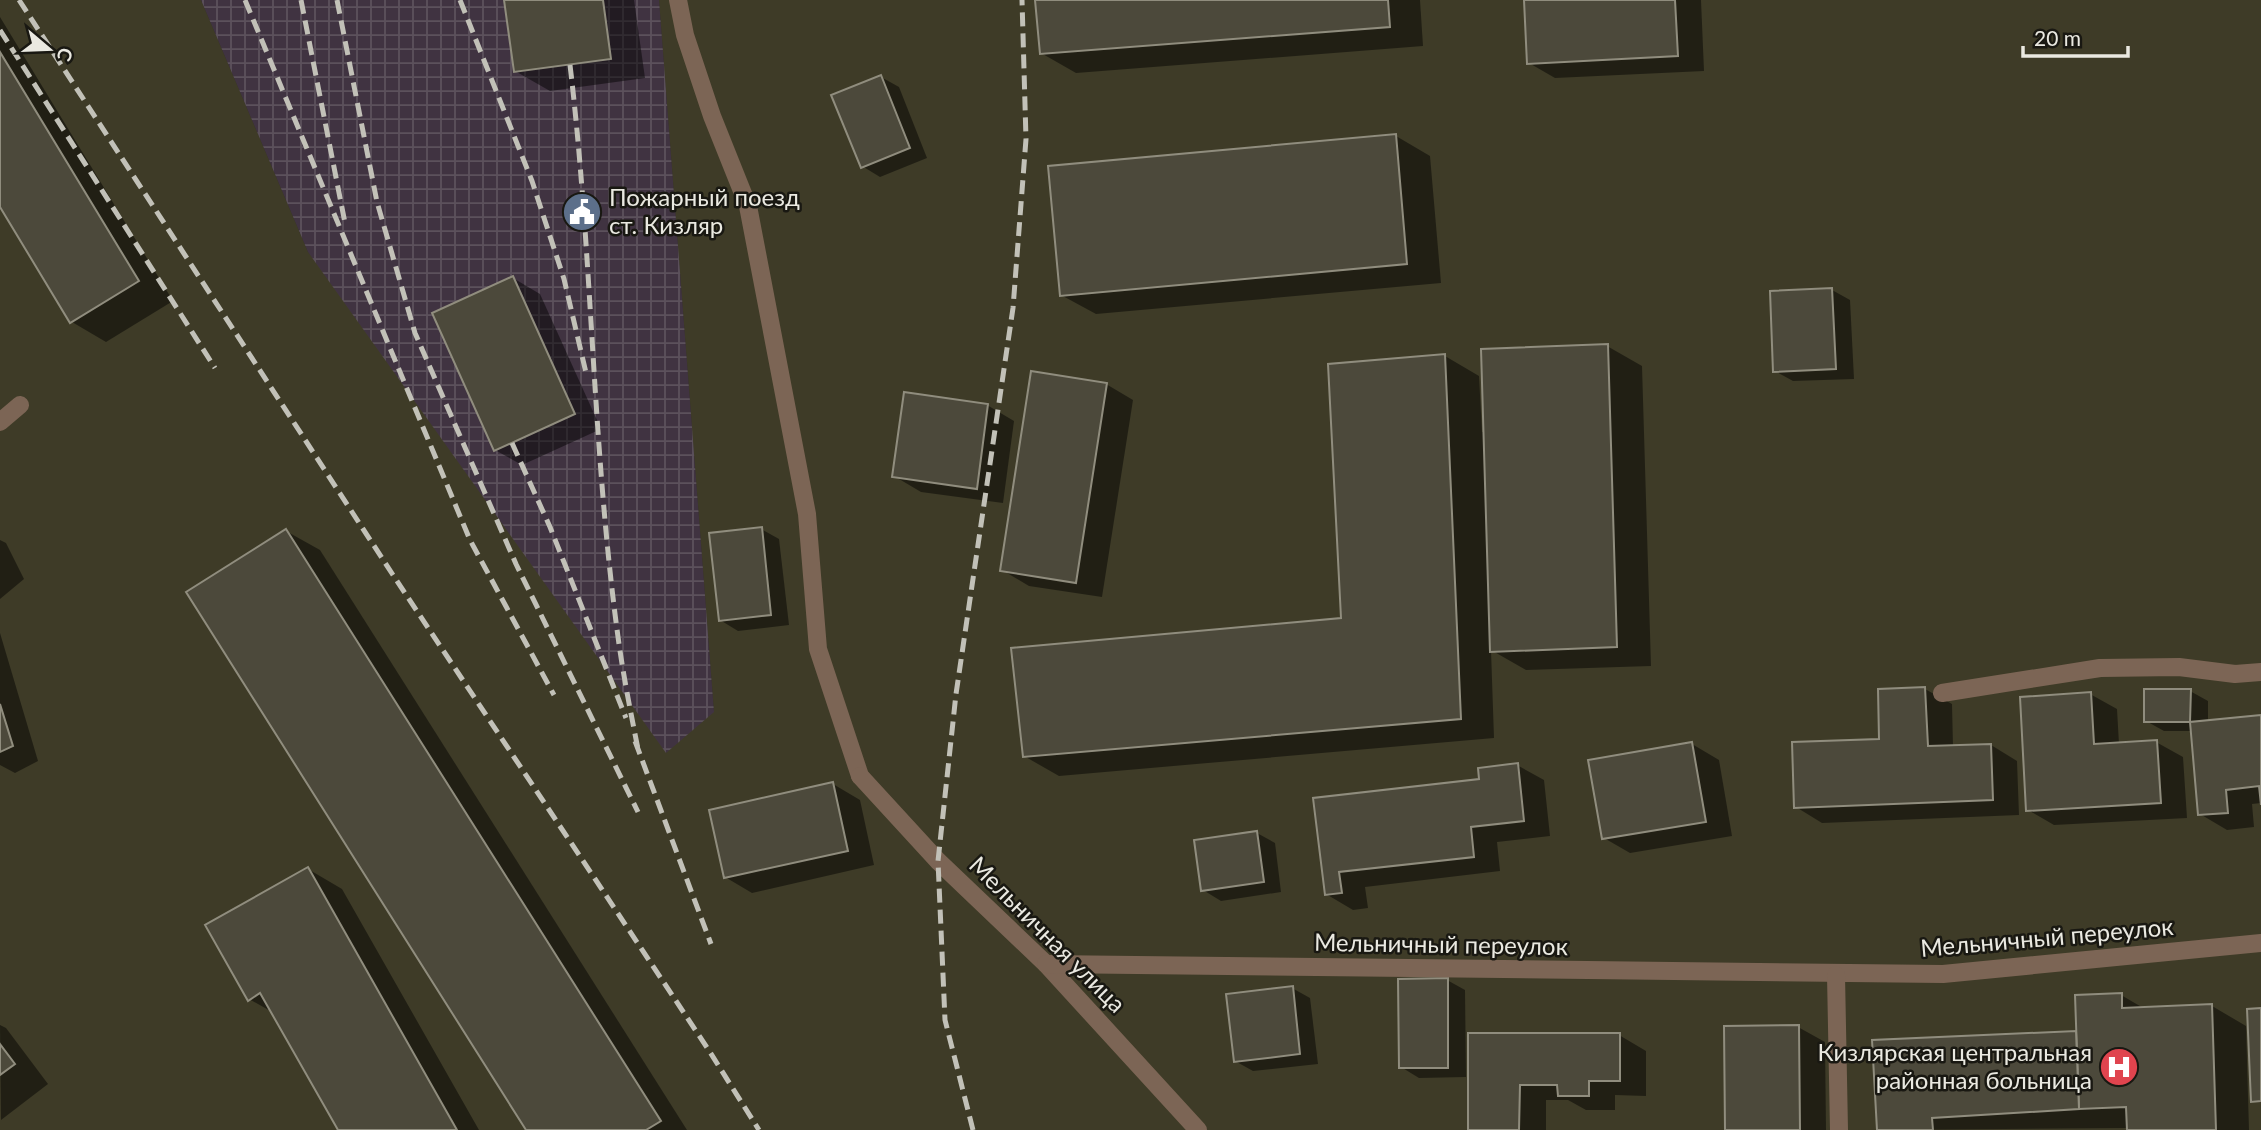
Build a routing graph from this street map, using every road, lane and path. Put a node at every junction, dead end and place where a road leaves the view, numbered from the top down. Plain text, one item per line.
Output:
1 (678, 0) edge
2 (20, 405) dead end
3 (0, 422) edge
4 (2261, 672) edge
5 (1942, 693) dead end
6 (2261, 943) edge
7 (1046, 964) junction
8 (1836, 975) junction
9 (1198, 1130) edge
10 (1839, 1130) edge

1 - 7 street, Мельничная улица
2 - 3 street
4 - 5 street
6 - 8 street, Мельничный переулок
7 - 8 street, Мельничный переулок
7 - 9 street, Мельничная улица
8 - 10 street

